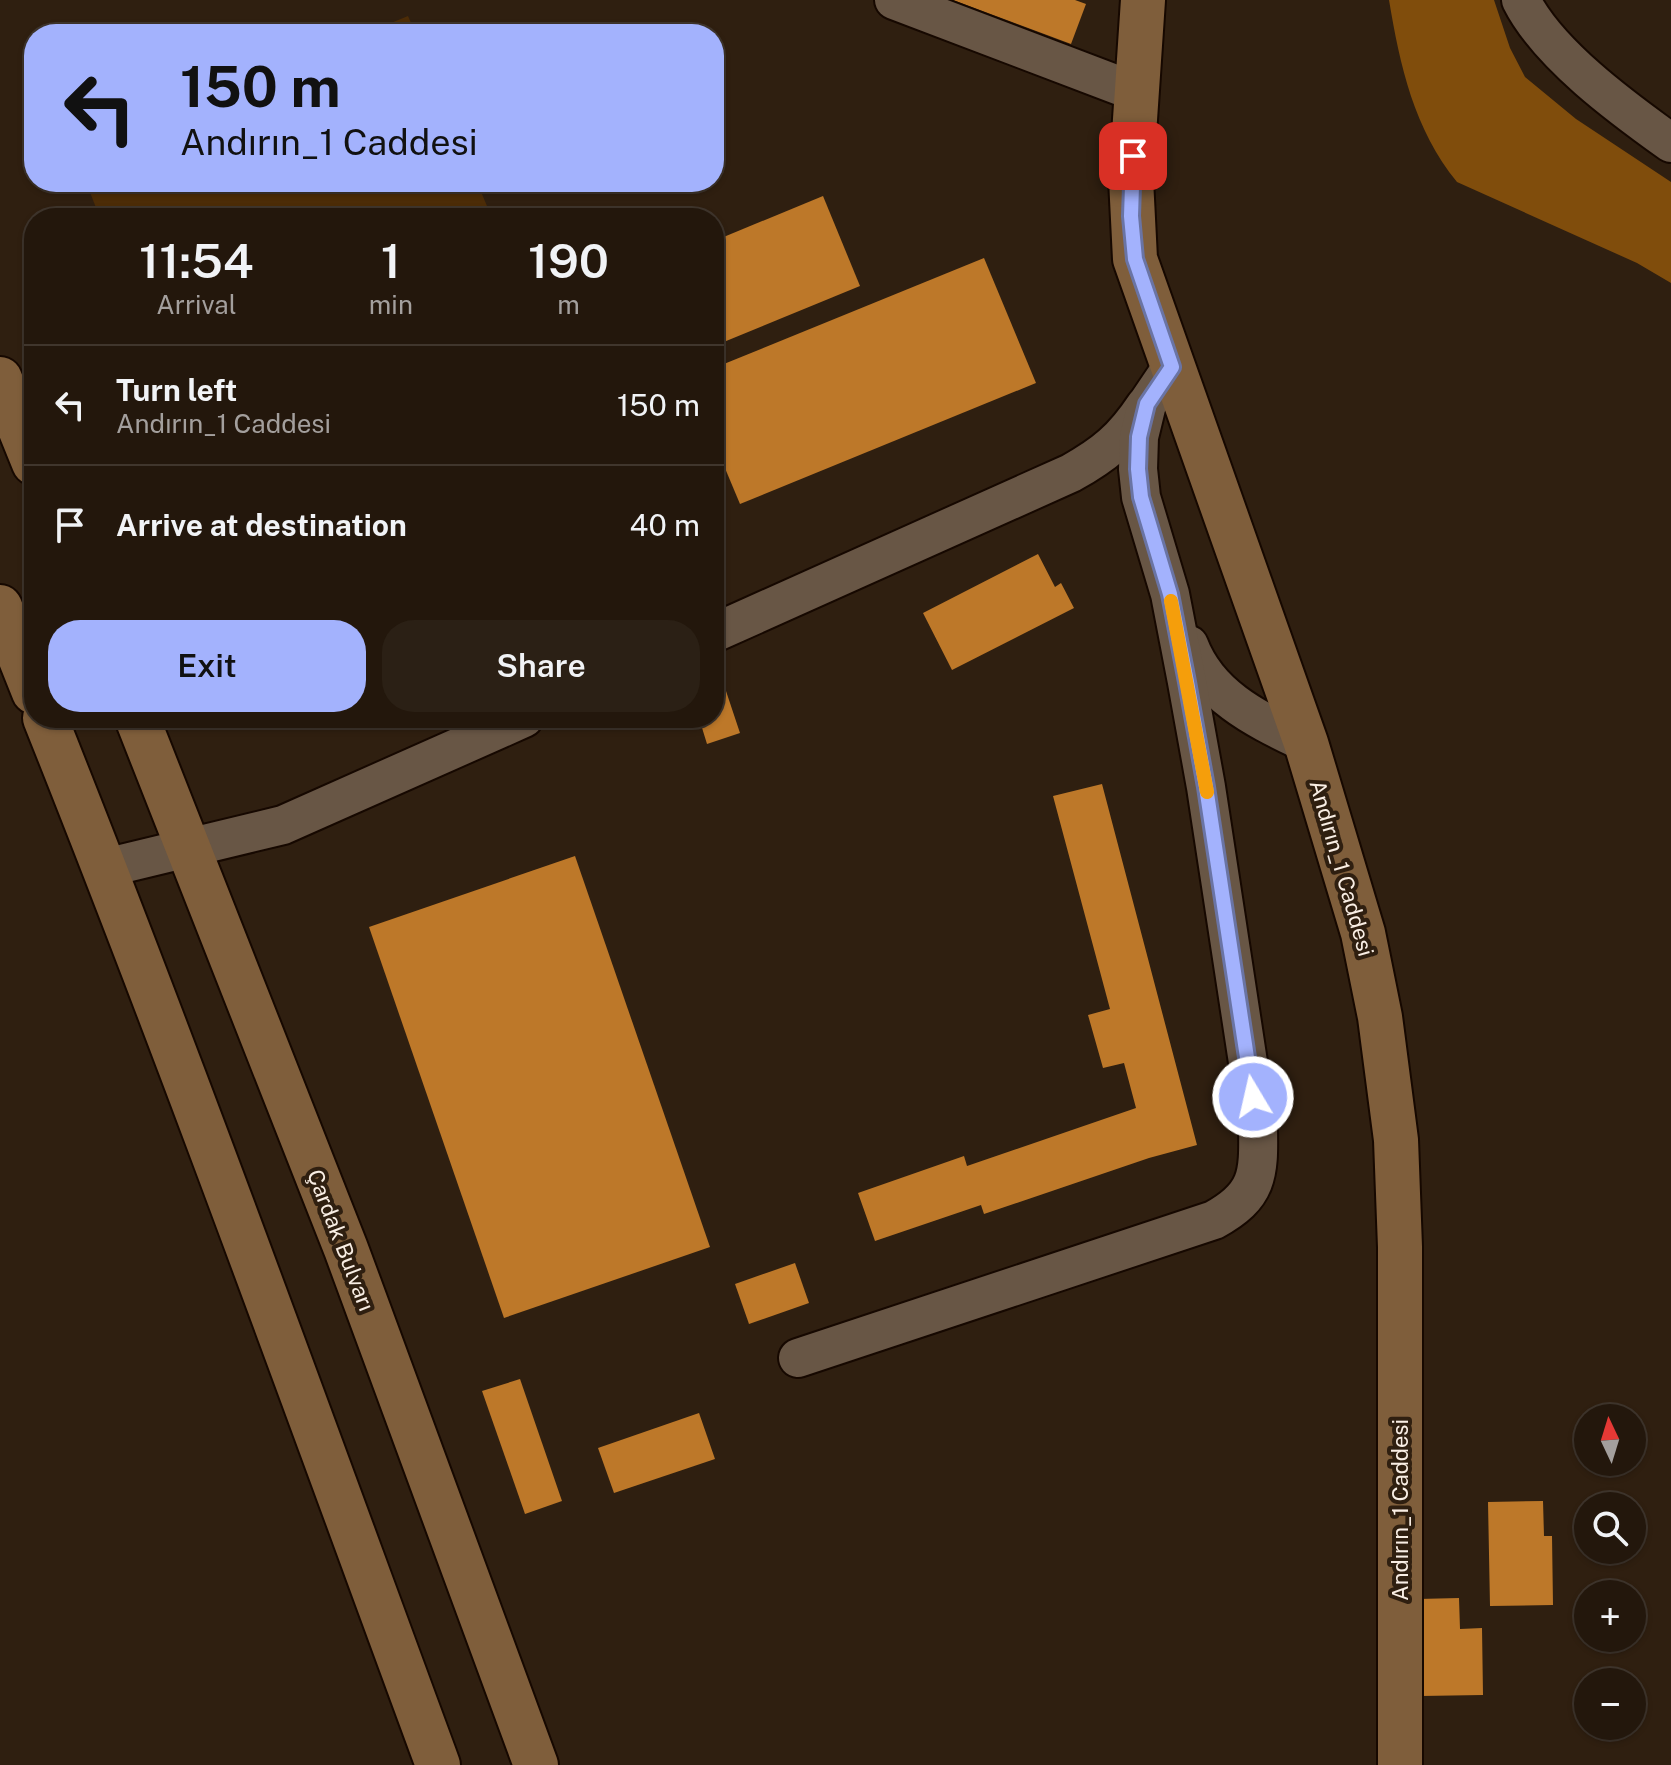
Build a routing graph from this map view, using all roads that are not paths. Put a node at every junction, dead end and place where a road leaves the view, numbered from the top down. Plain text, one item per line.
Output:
1 (894, 0) edge
2 (1143, 0) edge
3 (1521, 0) edge
4 (1136, 92) junction
5 (1671, 143) edge
6 (1172, 367) junction
7 (0, 379) edge
8 (1147, 404) junction
9 (24, 438) edge
10 (1170, 594) junction
11 (0, 607) edge
12 (724, 629) edge
13 (24, 667) edge
14 (49, 728) edge
15 (141, 728) edge
16 (501, 728) edge
17 (1306, 743) junction
18 (190, 849) junction
19 (105, 868) junction
20 (798, 1358) dead end
21 (438, 1765) edge
22 (536, 1765) edge
23 (1400, 1765) edge

1 - 4 street
2 - 4 main road, Andırın_1 Caddesi
3 - 5 street
4 - 6 main road, Andırın_1 Caddesi
6 - 8 street
6 - 17 main road, Andırın_1 Caddesi
7 - 9 main road
8 - 10 street
8 - 12 street
10 - 17 street
10 - 20 street
11 - 13 main road
14 - 19 main road
15 - 18 main road, Çardak Bulvarı
16 - 18 street
17 - 23 main road, Andırın_1 Caddesi
18 - 19 street
18 - 22 main road, Çardak Bulvarı
19 - 21 main road

